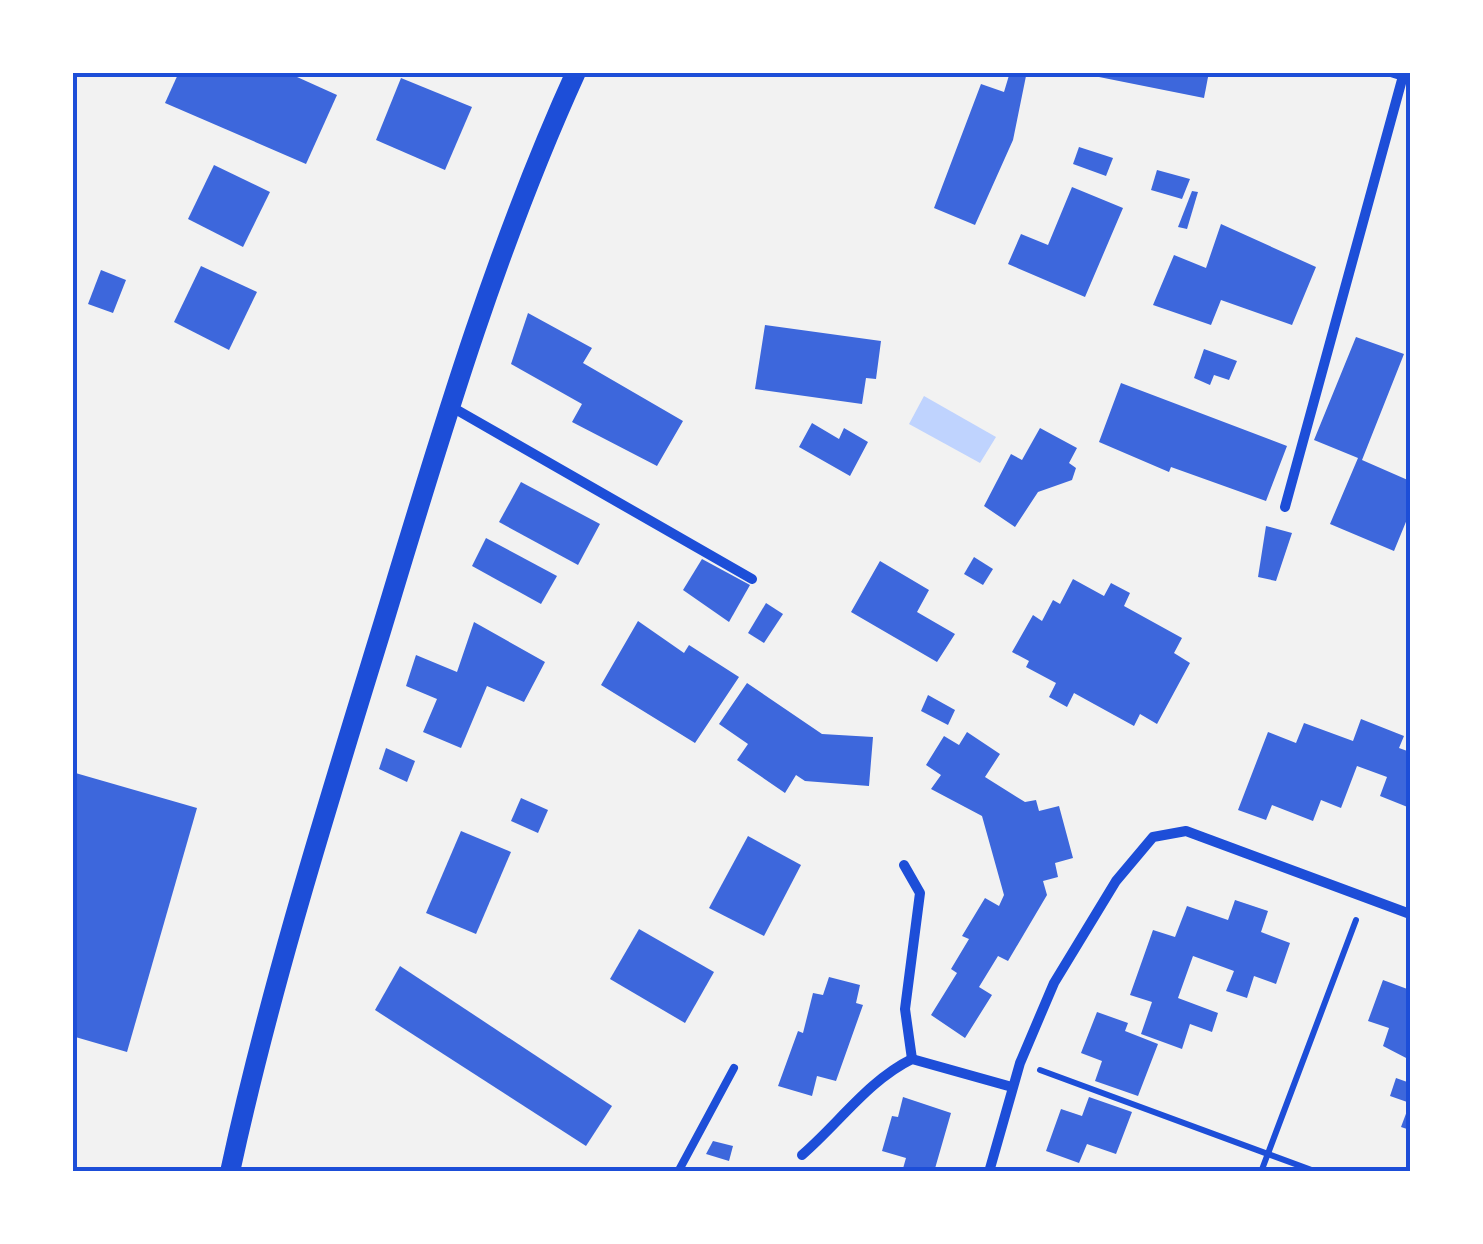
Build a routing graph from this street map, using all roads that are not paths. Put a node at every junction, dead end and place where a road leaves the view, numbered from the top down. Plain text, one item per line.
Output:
1 (576, 72) edge
2 (1402, 76) edge
3 (449, 406) junction
4 (1285, 507) dead end
5 (752, 579) dead end
6 (904, 866) dead end
7 (1410, 914) edge
8 (912, 1059) junction
9 (734, 1068) dead end
10 (1012, 1087) junction
11 (802, 1155) dead end
12 (234, 1170) edge
13 (678, 1172) edge
14 (989, 1172) edge

1 - 3 main road
2 - 4 street
3 - 5 street
3 - 12 main road
6 - 8 street
7 - 10 street
8 - 10 street
8 - 11 street
9 - 13 lane
10 - 14 street

